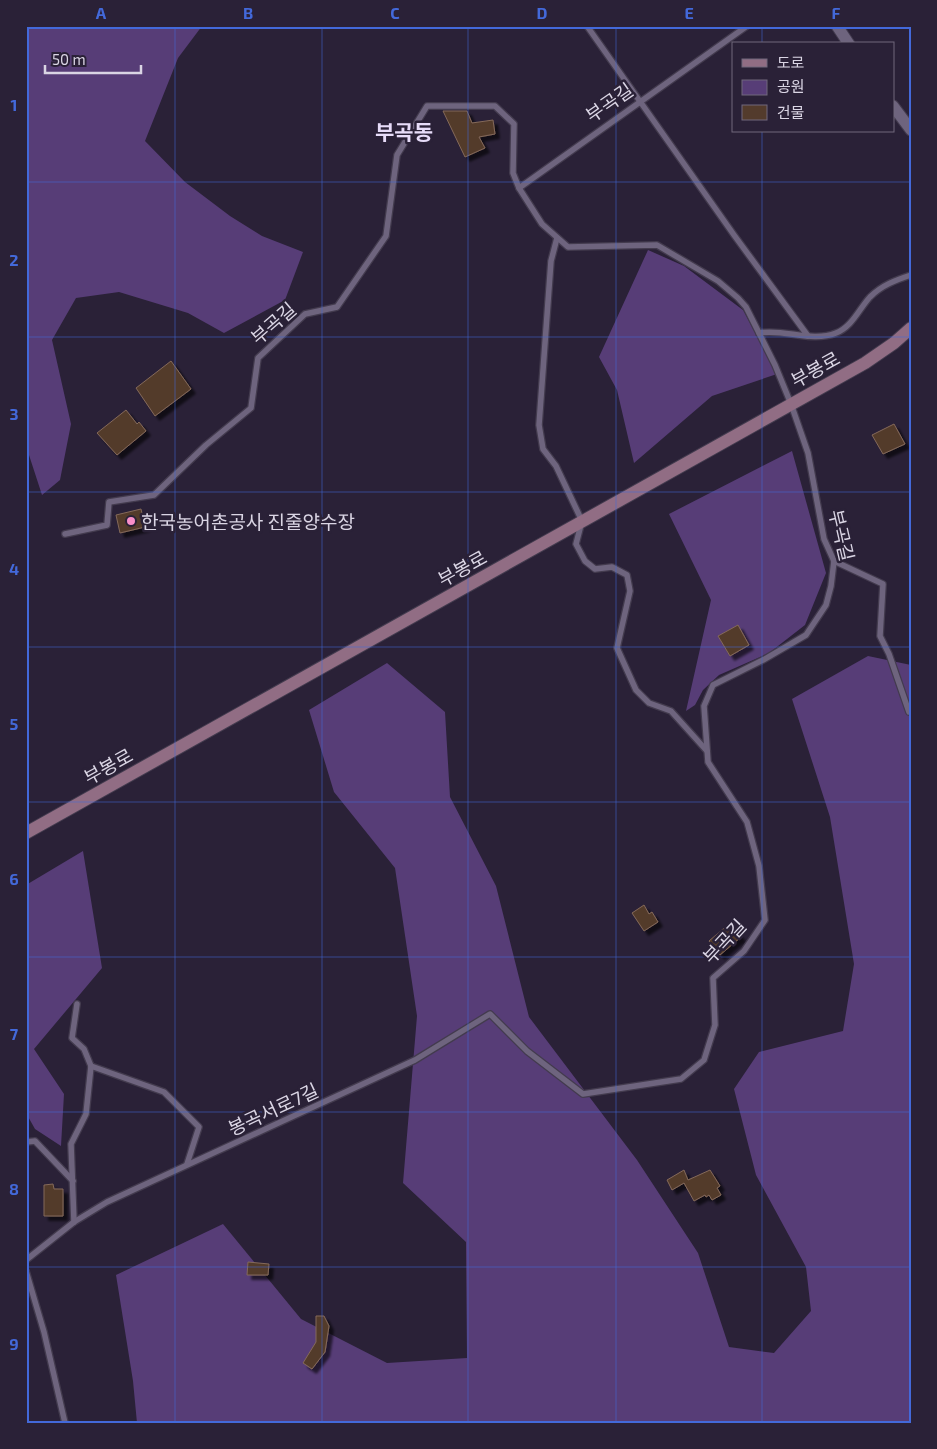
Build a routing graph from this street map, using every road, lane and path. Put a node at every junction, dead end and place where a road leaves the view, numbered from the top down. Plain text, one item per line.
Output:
1 (587, 26) edge
2 (747, 26) edge
3 (837, 26) edge
4 (848, 42) edge
5 (641, 101) junction
6 (894, 107) edge
7 (911, 130) edge
8 (519, 188) junction
9 (557, 238) junction
10 (911, 275) edge
11 (911, 328) edge
12 (759, 332) junction
13 (808, 336) junction
14 (791, 404) junction
15 (582, 522) junction
16 (65, 534) dead end
17 (834, 561) junction
18 (909, 712) dead end
19 (707, 751) junction
20 (26, 833) edge
21 (77, 1004) dead end
22 (527, 1051) joint
23 (91, 1066) junction
24 (26, 1142) edge
25 (187, 1164) junction
26 (73, 1181) junction
27 (74, 1222) junction
28 (26, 1260) edge
29 (26, 1271) edge
30 (65, 1423) edge

1 - 5 lane
2 - 5 lane, 부곡길
3 - 4 street
5 - 8 lane, 부곡길
5 - 13 lane
6 - 7 street
8 - 9 lane, 부곡길
8 - 16 lane, 부곡길
9 - 12 lane, 부곡길
9 - 15 lane
10 - 13 lane
11 - 14 street, 부봉로
12 - 13 lane
12 - 14 lane, 부곡길
14 - 15 street, 부봉로
14 - 17 lane, 부곡길
15 - 19 lane, 부곡길
15 - 20 street, 부봉로
17 - 18 lane
17 - 19 lane, 부곡길
19 - 22 lane, 부곡길
21 - 23 lane
22 - 25 lane, 봉곡서로7길
23 - 25 lane
23 - 26 lane
24 - 26 lane
25 - 27 lane, 봉곡서로7길
26 - 27 lane
27 - 28 lane, 봉곡서로7길
29 - 30 lane

